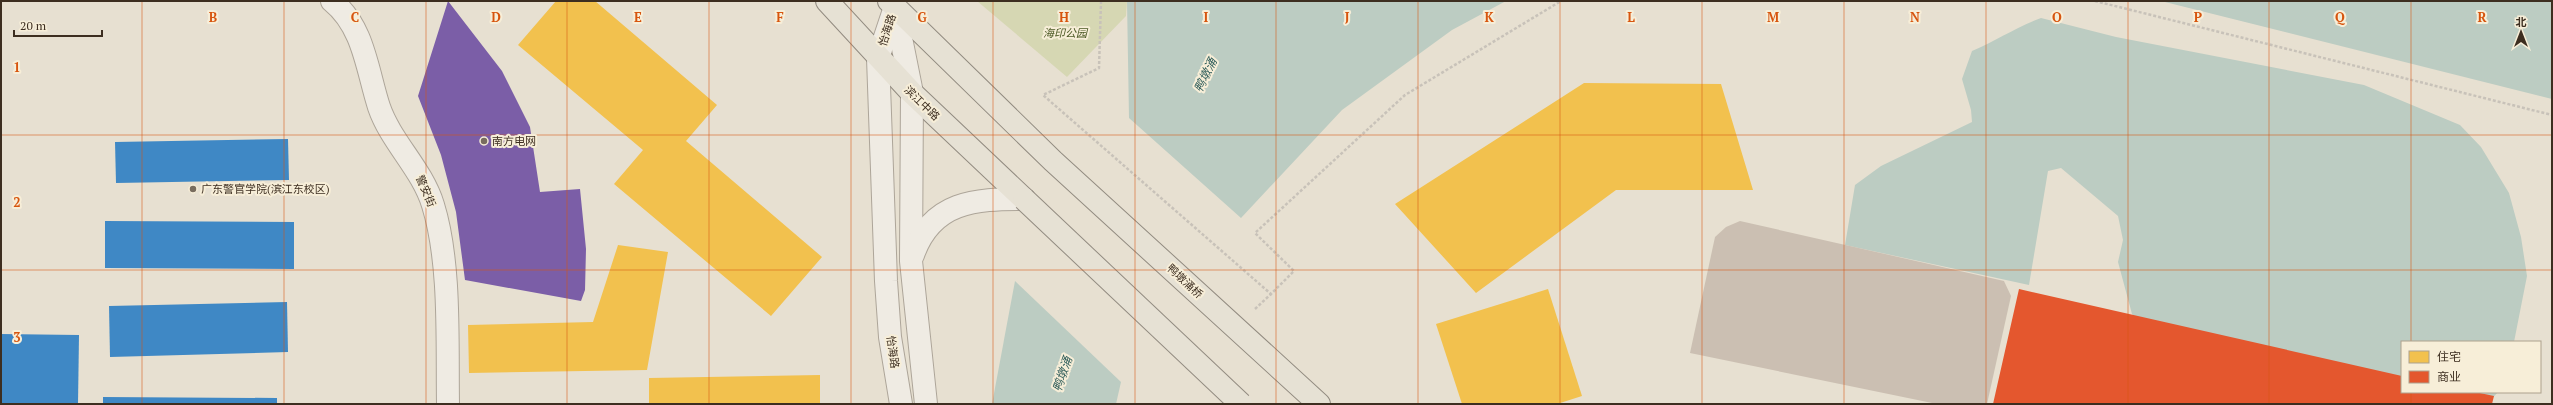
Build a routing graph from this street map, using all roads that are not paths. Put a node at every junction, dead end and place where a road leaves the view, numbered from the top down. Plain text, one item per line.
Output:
1 (332, 1) edge
2 (827, 1) edge
3 (892, 4) edge
4 (878, 58) junction
5 (912, 93) junction
6 (1024, 199) junction
7 (911, 261) junction
8 (1317, 403) edge
9 (448, 404) edge
10 (901, 404) edge
11 (926, 404) edge
12 (1241, 404) edge

1 - 9 street, 警安街
2 - 4 main road, 滨江中路
3 - 4 street, 怡海路
3 - 5 street, 怡海路
3 - 8 main road, 鸭墩涌桥
4 - 5 main road, 滨江中路
4 - 10 street, 怡海路
5 - 6 main road, 滨江中路
5 - 7 street, 怡海路
6 - 7 street
6 - 12 main road, bridge
7 - 11 street, 怡海路

